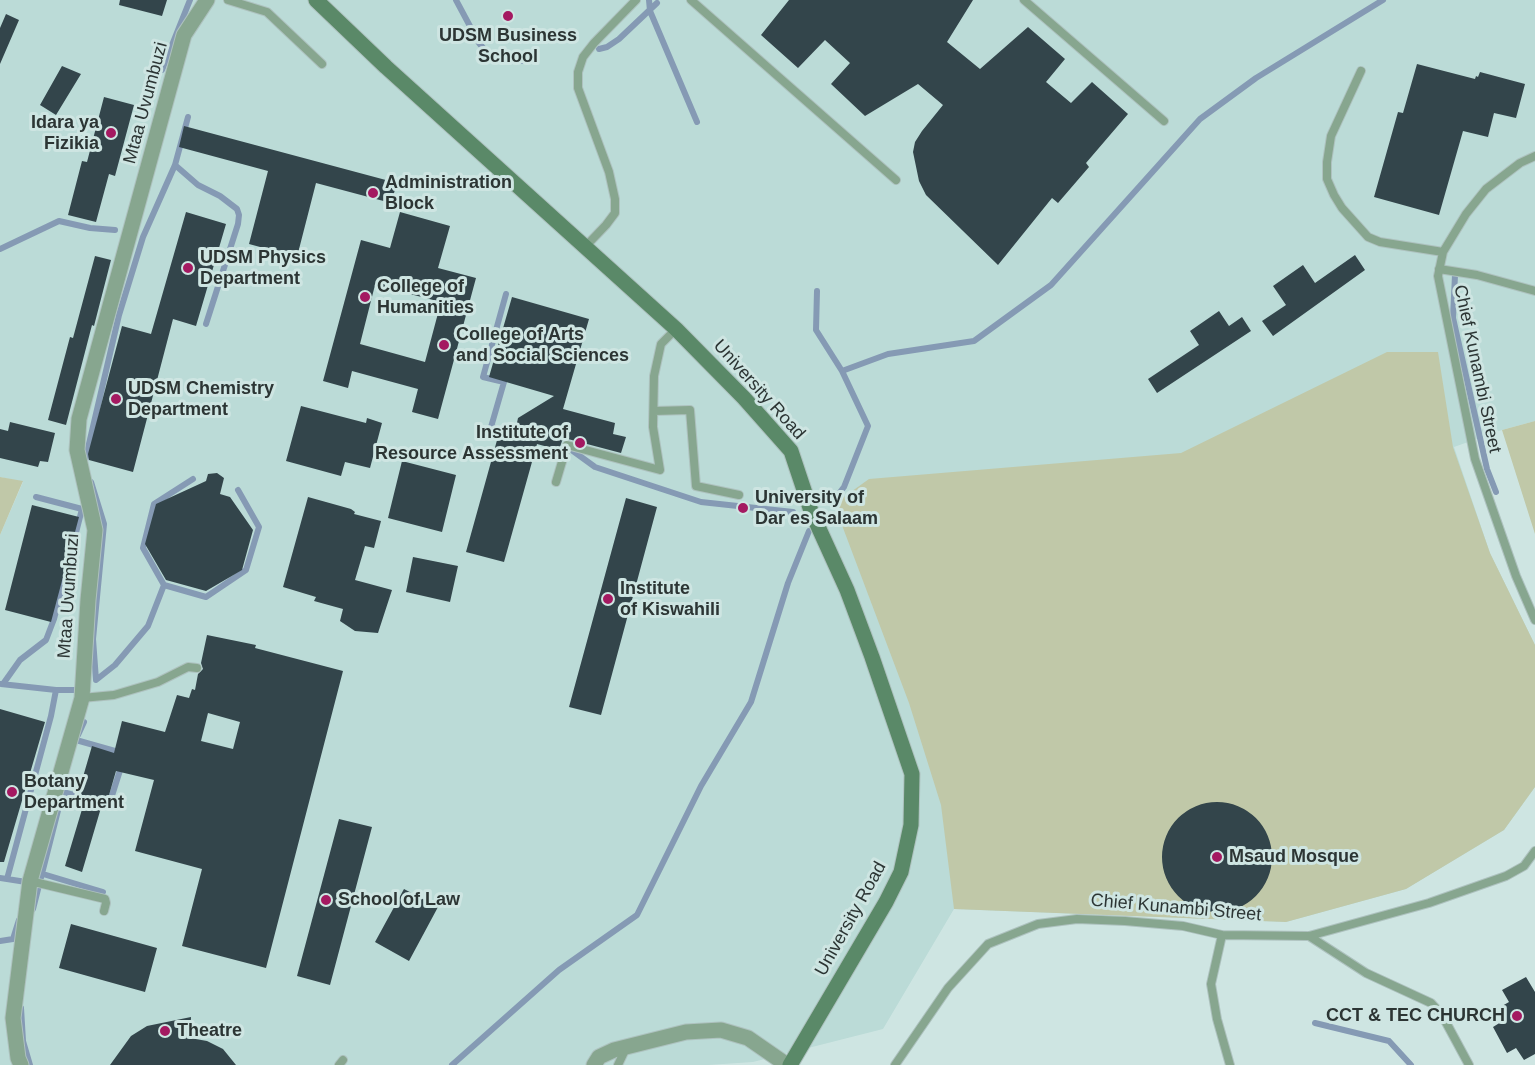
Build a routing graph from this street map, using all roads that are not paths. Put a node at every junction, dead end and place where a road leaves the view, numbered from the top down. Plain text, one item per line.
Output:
1 (207, 0) edge
2 (228, 0) edge
3 (316, 0) edge
4 (636, 0) edge
5 (691, 0) edge
6 (1024, 0) edge
7 (322, 64) dead end
8 (1362, 71) dead end
9 (1164, 121) dead end
10 (1535, 156) edge
11 (896, 180) dead end
12 (584, 248) junction
13 (1443, 252) junction
14 (1439, 269) junction
15 (1535, 291) edge
16 (676, 329) junction
17 (654, 411) junction
18 (556, 482) dead end
19 (740, 495) dead end
20 (1535, 620) edge
21 (197, 668) dead end
22 (82, 698) junction
23 (1535, 851) edge
24 (30, 881) junction
25 (104, 911) dead end
26 (1222, 935) junction
27 (1309, 936) junction
28 (627, 1047) junction
29 (21, 1065) edge
30 (594, 1065) edge
31 (618, 1065) edge
32 (788, 1065) edge
33 (895, 1065) edge
34 (1230, 1065) edge
35 (1469, 1065) edge

1 - 22 street, Mtaa Uvumbuzi
2 - 7 lane
3 - 12 street, University Road
4 - 12 lane
5 - 11 lane
6 - 9 lane
8 - 13 lane
10 - 13 lane, Chief Kunambi Street
12 - 16 street, University Road
13 - 14 lane, Chief Kunambi Street
14 - 15 lane
14 - 20 lane, Chief Kunambi Street
16 - 17 lane
16 - 32 street, University Road
17 - 18 lane
17 - 19 lane
21 - 22 lane
22 - 24 street, Mtaa Uvumbuzi
23 - 27 lane, Chief Kunambi Street
24 - 25 lane
24 - 29 street, Mtaa Uvumbuzi
26 - 27 lane, Chief Kunambi Street
26 - 33 lane, Chief Kunambi Street
26 - 34 lane
27 - 35 lane
28 - 30 street
28 - 31 lane
28 - 32 street

